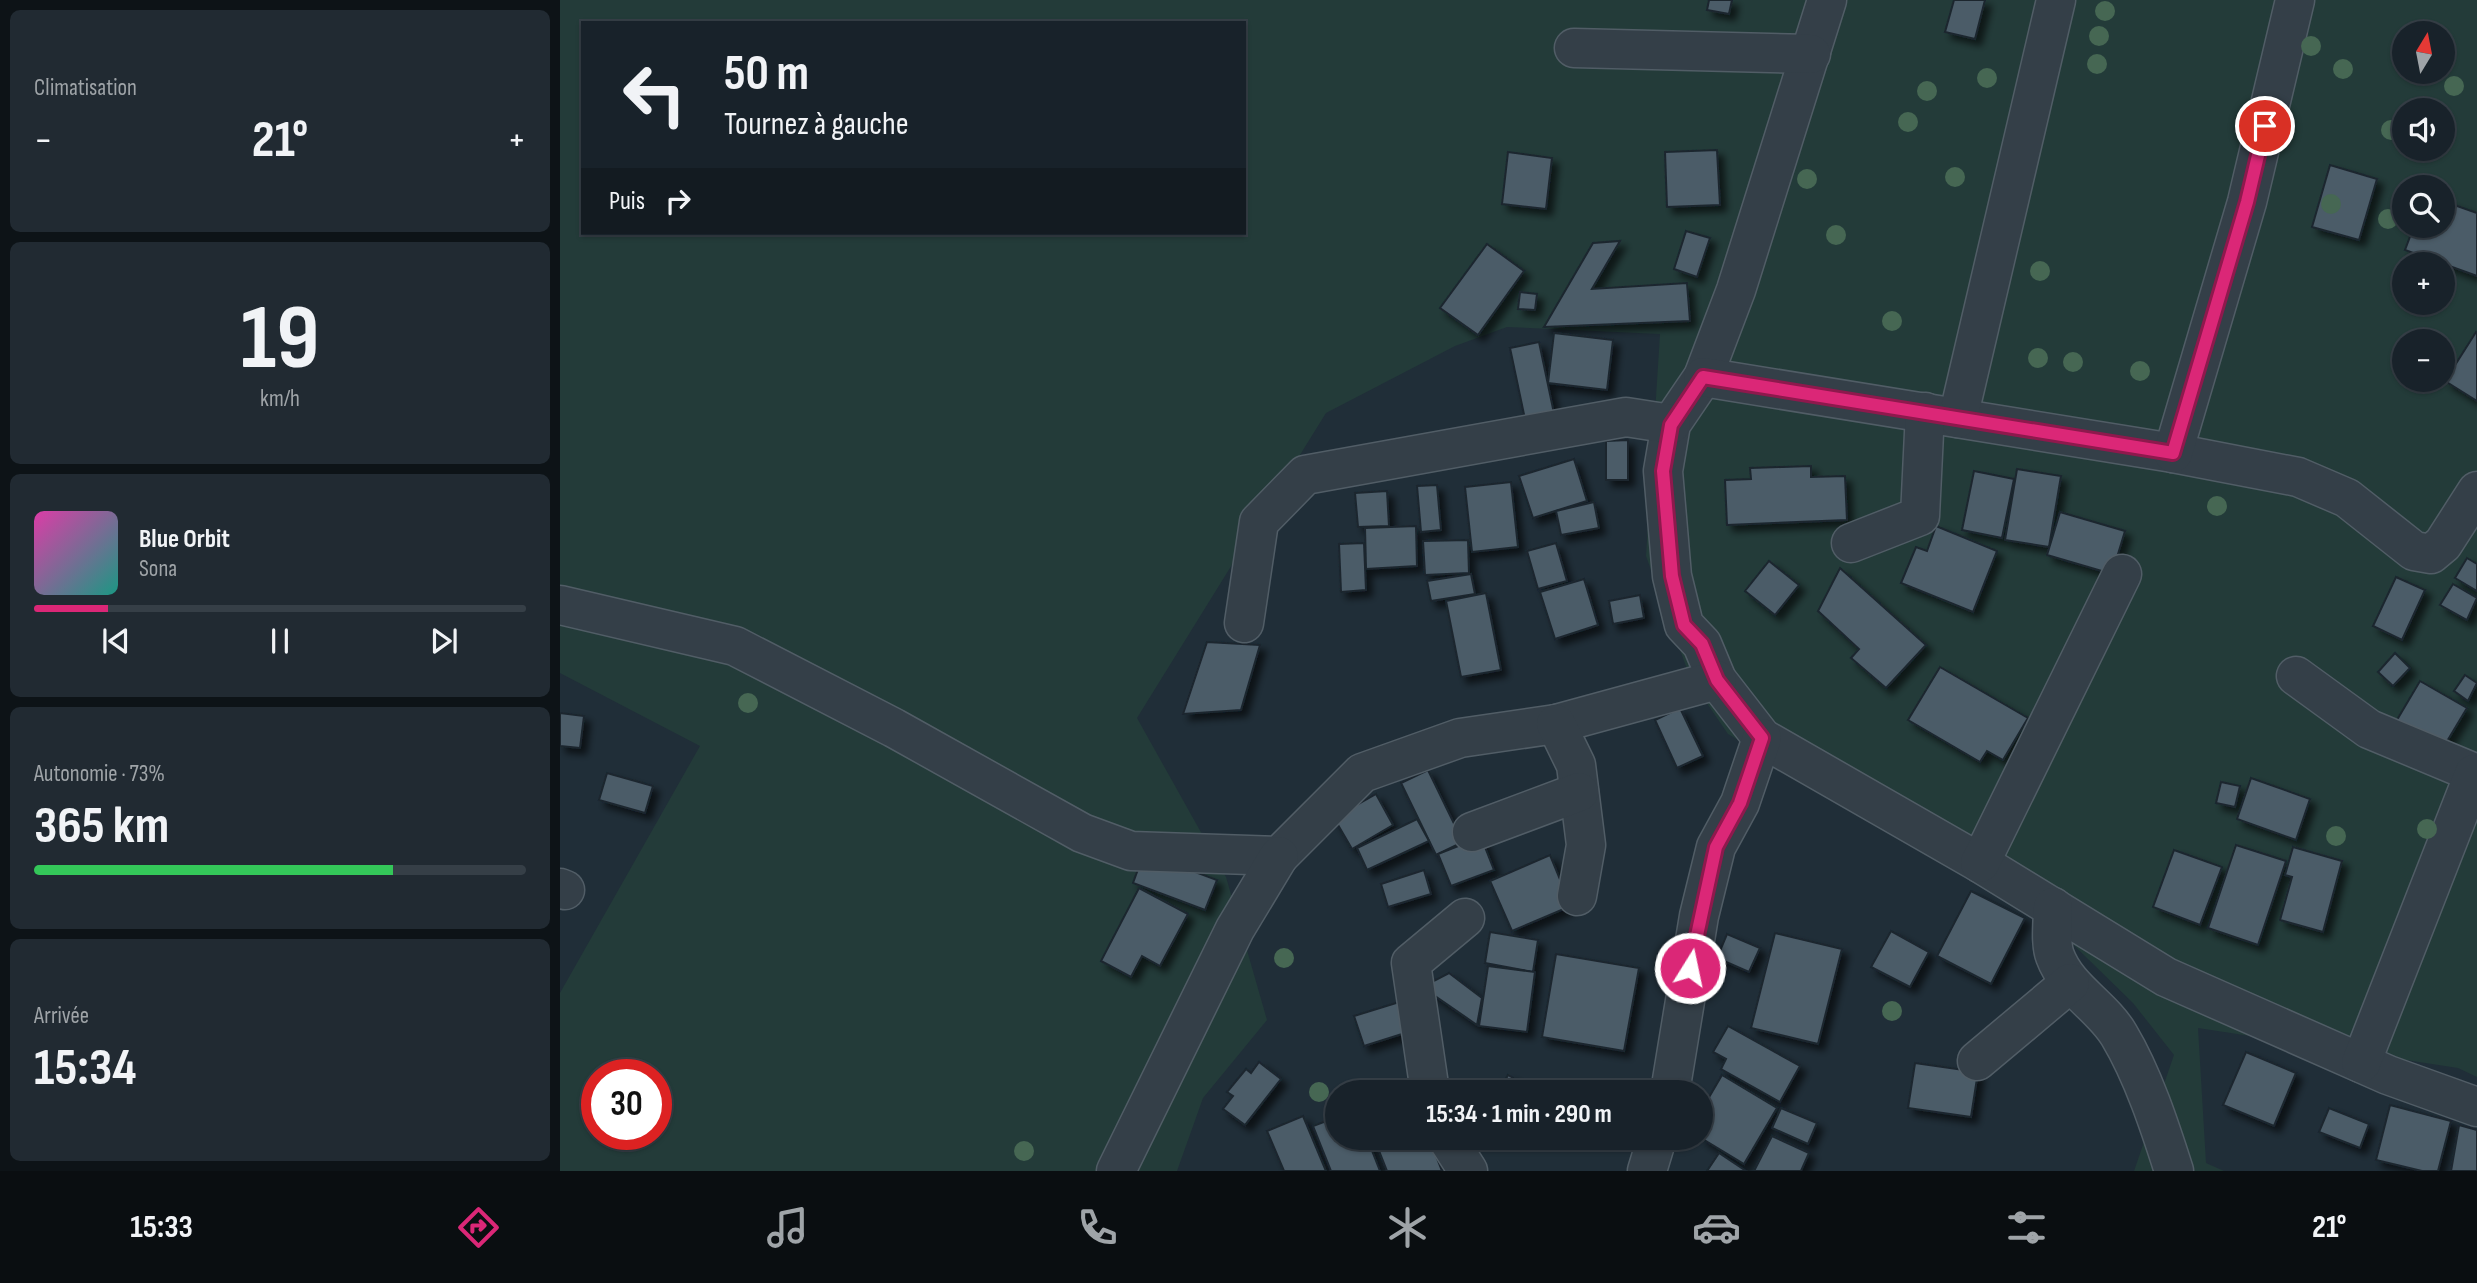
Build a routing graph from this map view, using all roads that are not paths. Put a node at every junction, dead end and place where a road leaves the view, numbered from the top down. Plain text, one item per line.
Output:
1 (1827, 0) edge
2 (2056, 0) edge
3 (2295, 0) edge
4 (1574, 48) dead end
5 (1811, 54) junction
6 (1703, 377) junction
7 (1941, 415) junction
8 (1671, 425) junction
9 (2173, 453) junction
10 (2477, 491) edge
11 (1851, 543) dead end
12 (2122, 574) dead end
13 (560, 605) edge
14 (1244, 623) dead end
15 (2296, 676) dead end
16 (1717, 680) junction
17 (1556, 724) junction
18 (1762, 738) junction
19 (2476, 774) edge
20 (1579, 792) junction
21 (1472, 832) dead end
22 (1279, 856) junction
23 (1980, 863) junction
24 (1577, 896) dead end
25 (2053, 907) junction
26 (1465, 918) dead end
27 (2070, 983) junction
28 (1977, 1061) dead end
29 (2361, 1063) junction
30 (1428, 1080) edge
31 (1672, 1080) edge
32 (2477, 1107) edge
33 (1455, 1150) edge
34 (1653, 1150) edge
35 (1116, 1171) edge
36 (1468, 1171) edge
37 (1647, 1171) edge
38 (2174, 1171) edge

1 - 5 street
2 - 7 street
3 - 9 street
4 - 5 street
5 - 6 street
6 - 7 street
6 - 8 street
7 - 9 street
7 - 11 street
8 - 14 street
8 - 16 street
9 - 10 street
12 - 23 street
13 - 22 street
15 - 19 street
16 - 17 street
16 - 18 street
17 - 20 street
17 - 22 street
18 - 23 street
18 - 31 street
19 - 29 street
20 - 21 street
20 - 24 street
22 - 35 street
23 - 25 street
25 - 27 street
25 - 29 street
26 - 30 street
27 - 28 street
27 - 38 street
29 - 32 street
33 - 36 street
34 - 37 street

